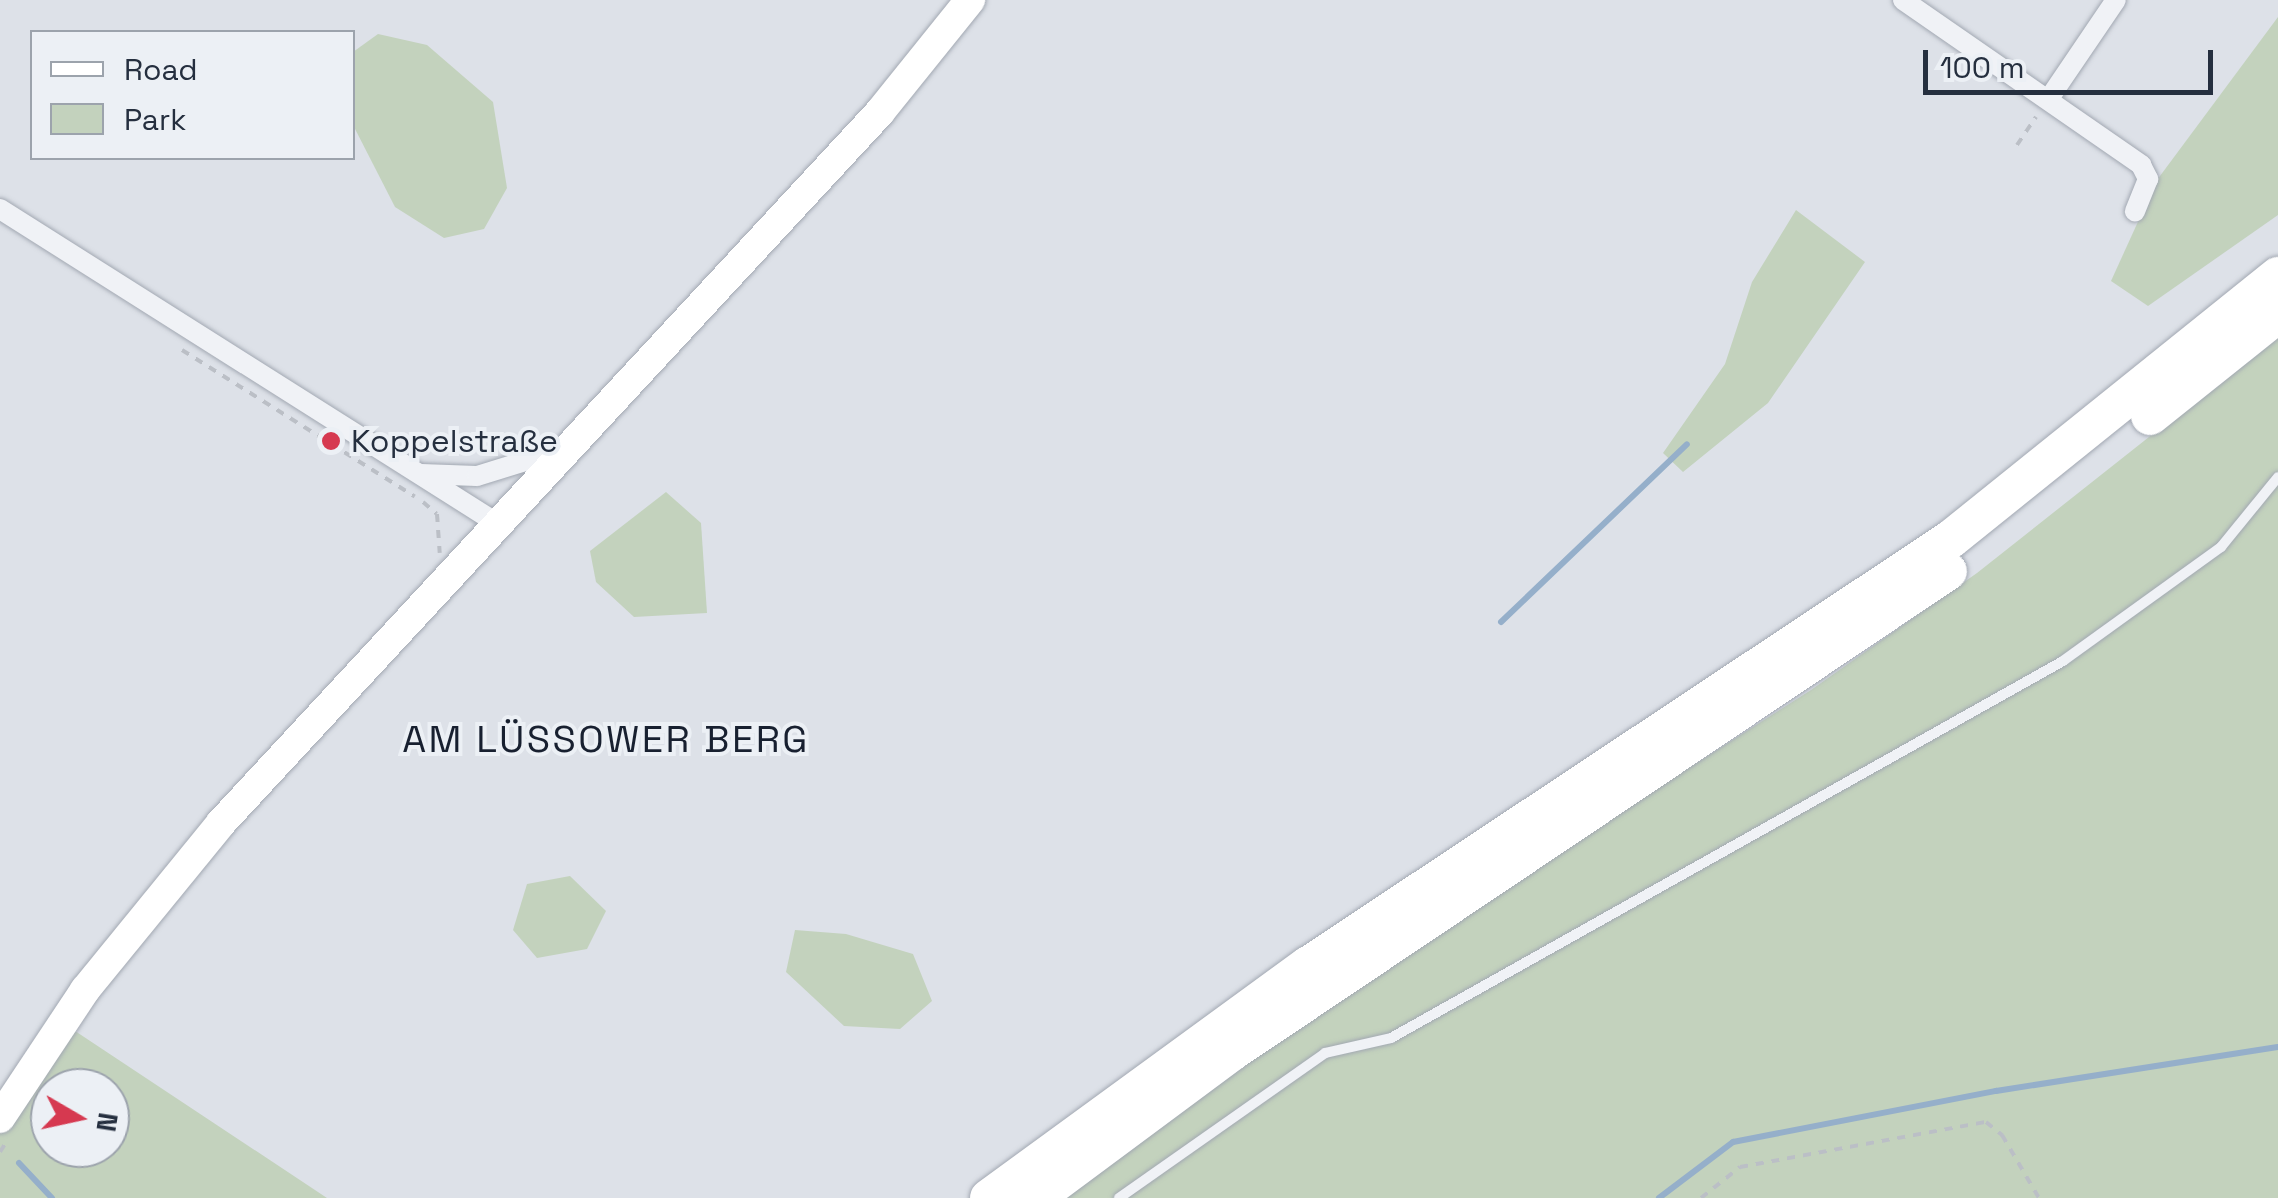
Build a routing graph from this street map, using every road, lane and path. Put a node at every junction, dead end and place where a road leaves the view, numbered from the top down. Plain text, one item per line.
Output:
1 (970, 0) edge
2 (1903, 0) edge
3 (2116, 0) edge
4 (2050, 97) junction
5 (2017, 146) dead end
6 (0, 209) edge
7 (2135, 211) dead end
8 (2278, 276) edge
9 (2277, 316) edge
10 (166, 339) dead end
11 (561, 450) junction
12 (420, 474) junction
13 (2278, 477) edge
14 (495, 522) junction
15 (453, 566) junction
16 (0, 1118) edge
17 (989, 1198) edge
18 (1035, 1198) edge
19 (1119, 1198) edge
20 (1700, 1198) edge
21 (2039, 1198) edge

1 - 11 street
2 - 4 street
3 - 4 street
4 - 5 path
4 - 7 street
6 - 12 street
8 - 17 highway
9 - 18 highway
10 - 15 path
11 - 12 street
11 - 14 street
12 - 14 street
13 - 19 lane
14 - 15 street
15 - 16 street
20 - 21 path

